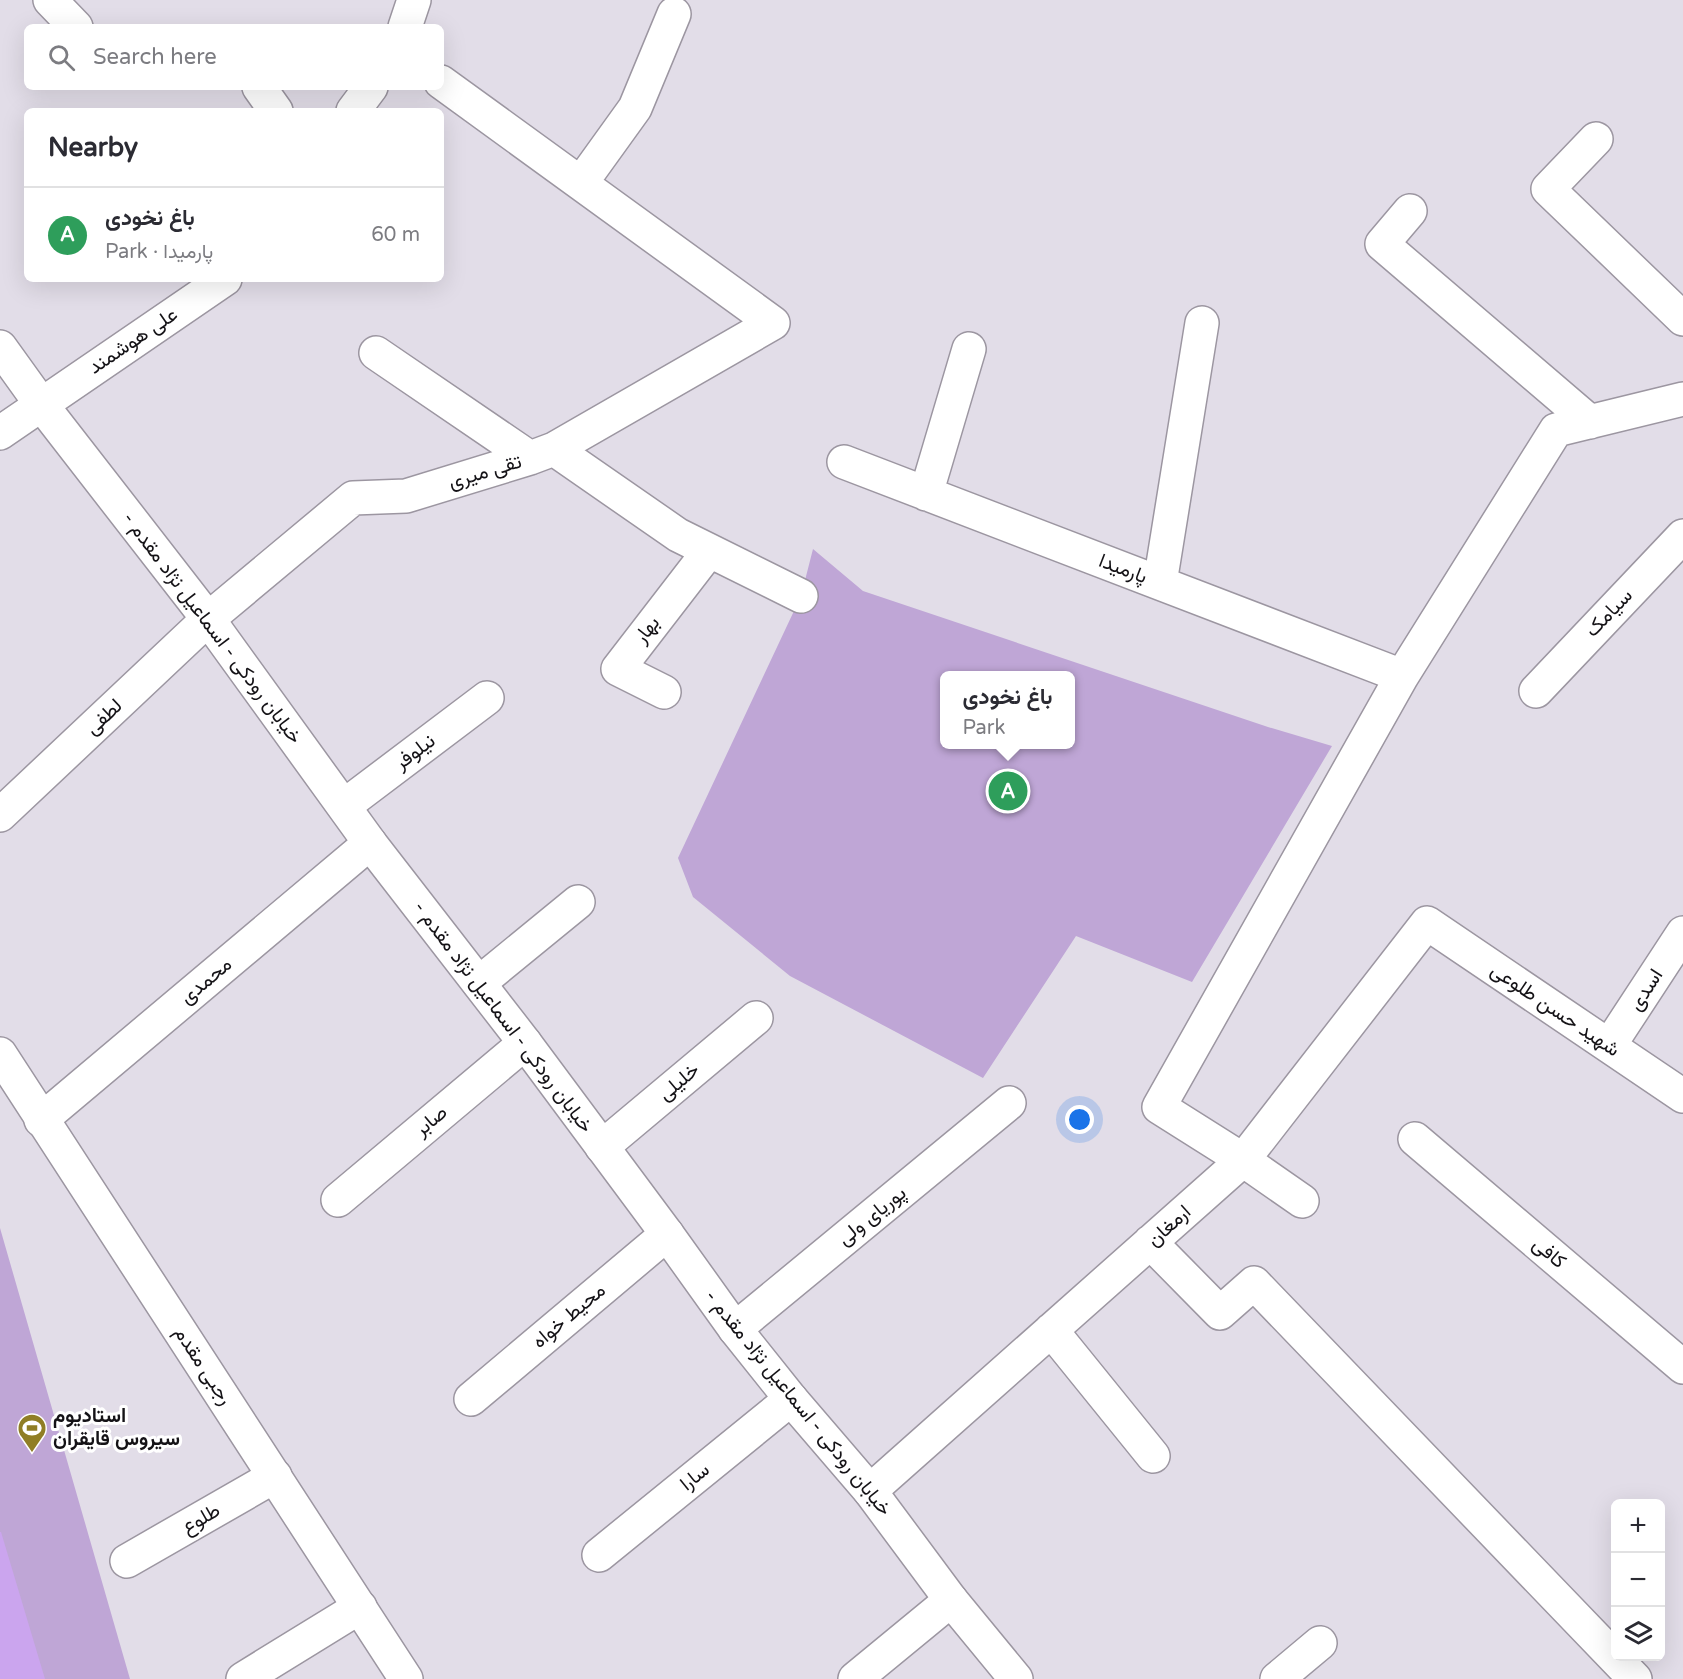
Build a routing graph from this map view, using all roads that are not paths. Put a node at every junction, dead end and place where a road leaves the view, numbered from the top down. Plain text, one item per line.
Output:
1 (50, 0) edge
2 (414, 0) edge
3 (674, 14) dead end
4 (73, 24) edge
5 (406, 24) edge
6 (444, 84) edge
7 (261, 90) edge
8 (368, 90) edge
9 (274, 108) edge
10 (355, 108) edge
11 (1596, 139) dead end
12 (581, 183) junction
13 (1410, 211) dead end
14 (221, 282) edge
15 (1683, 319) edge
16 (1202, 323) dead end
17 (0, 347) edge
18 (969, 349) dead end
19 (376, 353) dead end
20 (1683, 399) edge
21 (41, 404) junction
22 (1590, 422) junction
23 (0, 433) edge
24 (542, 453) junction
25 (844, 462) dead end
26 (926, 494) junction
27 (1683, 536) edge
28 (709, 551) junction
29 (1160, 583) junction
30 (801, 596) dead end
31 (208, 619) junction
32 (1402, 676) junction
33 (1536, 691) dead end
34 (664, 692) dead end
35 (487, 698) dead end
36 (344, 806) junction
37 (0, 816) edge
38 (370, 843) junction
39 (578, 903) dead end
40 (1427, 923) joint
41 (1683, 933) edge
42 (478, 983) junction
43 (756, 1018) dead end
44 (525, 1043) junction
45 (1609, 1046) junction
46 (0, 1054) edge
47 (1683, 1096) edge
48 (1008, 1103) dead end
49 (41, 1120) junction
50 (1415, 1139) dead end
51 (603, 1147) junction
52 (1243, 1160) junction
53 (338, 1200) dead end
54 (1302, 1201) dead end
55 (667, 1233) junction
56 (1150, 1242) junction
57 (735, 1329) junction
58 (1051, 1330) junction
59 (1683, 1367) edge
60 (471, 1399) dead end
61 (791, 1399) junction
62 (1154, 1456) dead end
63 (275, 1476) junction
64 (870, 1491) junction
65 (599, 1555) dead end
66 (127, 1561) dead end
67 (951, 1600) junction
68 (360, 1607) junction
69 (1320, 1643) dead end
70 (243, 1679) edge
71 (406, 1679) edge
72 (855, 1679) edge
73 (1016, 1679) edge
74 (1277, 1679) edge
75 (1635, 1679) edge

1 - 4 street
2 - 5 street
3 - 12 street
6 - 12 street
7 - 9 street
8 - 10 street
11 - 15 street
12 - 24 street, تقی میری
13 - 22 street
14 - 21 street, علی هوشمند
16 - 29 street
17 - 21 street, - خیابان رودکی - اسماعیل نژاد مقدم
18 - 26 street
19 - 24 street
20 - 22 street
21 - 23 street, علی هوشمند
21 - 31 street, - خیابان رودکی - اسماعیل نژاد مقدم
22 - 32 street
24 - 28 street
24 - 31 street, تقی میری
25 - 26 street, پارمیدا
26 - 29 street, پارمیدا
27 - 33 street, سیامک
28 - 30 street
28 - 34 street, بهار
29 - 32 street, پارمیدا
31 - 36 street, - خیابان رودکی - اسماعیل نژاد مقدم
31 - 37 street, لطفی
32 - 52 street
35 - 36 street, نیلوفر
36 - 38 street, - خیابان رودکی - اسماعیل نژاد مقدم
38 - 42 street, - خیابان رودکی - اسماعیل نژاد مقدم
38 - 49 street, محمدی
39 - 42 street
40 - 45 street, شهید حسن طلوعی
40 - 52 street, ارمغان
41 - 45 street, اسدی
42 - 44 street, - خیابان رودکی - اسماعیل نژاد مقدم
43 - 51 street, خلیلی
44 - 51 street, - خیابان رودکی - اسماعیل نژاد مقدم
44 - 53 street, صابر
45 - 47 street, شهید حسن طلوعی
46 - 49 street, رجبی مقدم
48 - 57 street, پوریای ولی
49 - 63 street, رجبی مقدم
50 - 59 street, کافی
51 - 55 street, - خیابان رودکی - اسماعیل نژاد مقدم
52 - 54 street
52 - 56 street, ارمغان
55 - 57 street, - خیابان رودکی - اسماعیل نژاد مقدم
55 - 60 street, محیط خواه
56 - 58 street, ارمغان
56 - 75 street
57 - 61 street, - خیابان رودکی - اسماعیل نژاد مقدم
58 - 62 street
58 - 64 street, ارمغان
61 - 64 street, - خیابان رودکی - اسماعیل نژاد مقدم
61 - 65 street, سارا
63 - 66 street, طلوع
63 - 68 street, رجبی مقدم
64 - 67 street, - خیابان رودکی - اسماعیل نژاد مقدم
67 - 72 street
67 - 73 street, - خیابان رودکی - اسماعیل نژاد مقدم
68 - 70 street
68 - 71 street, رجبی مقدم
69 - 74 street

